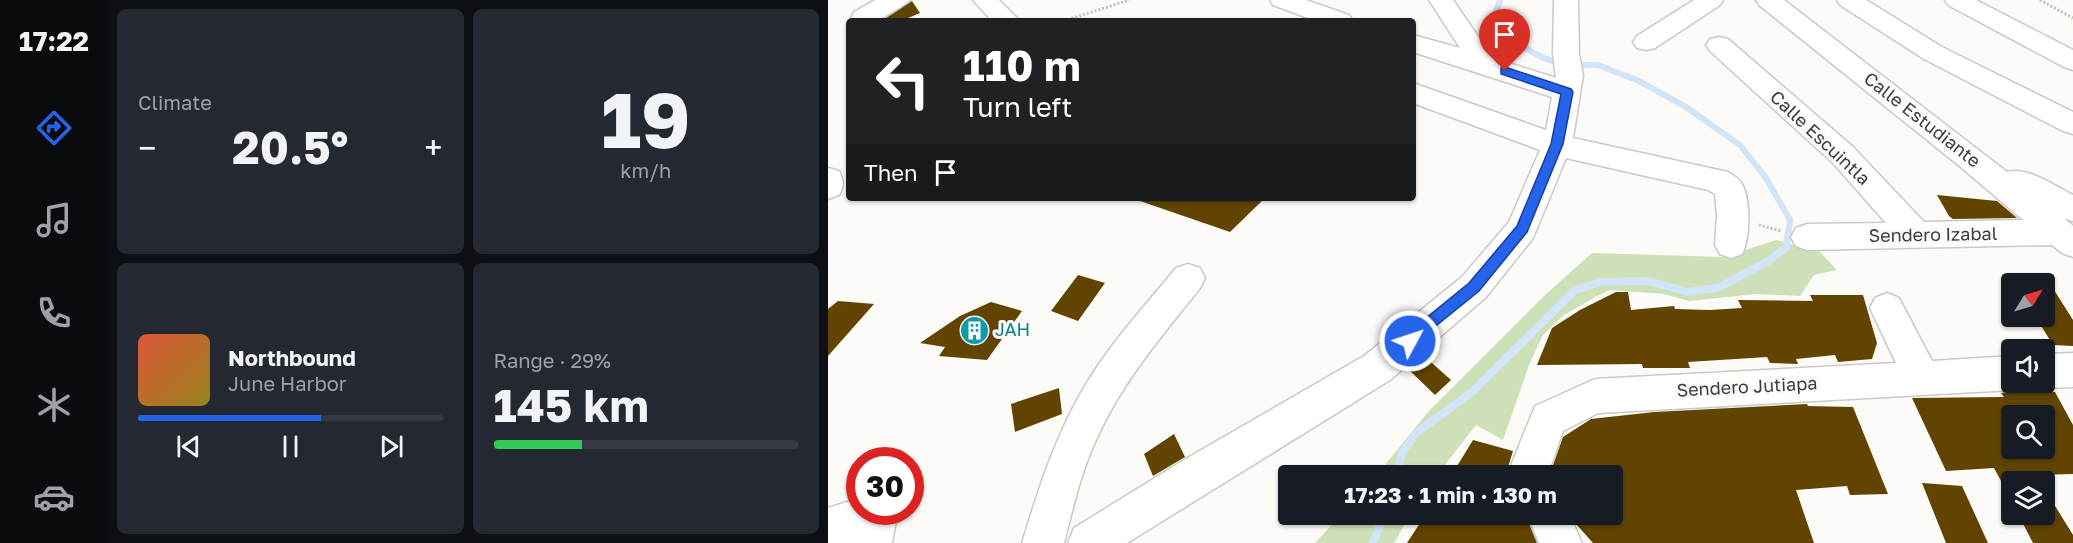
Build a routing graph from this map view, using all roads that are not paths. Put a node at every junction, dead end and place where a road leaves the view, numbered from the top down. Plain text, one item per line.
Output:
1 (898, 0) edge
2 (985, 0) edge
3 (1282, 0) edge
4 (1441, 0) edge
5 (1566, 0) edge
6 (1711, 0) edge
7 (1850, 0) edge
8 (1957, 0) edge
9 (1773, 4) edge
10 (863, 18) edge
11 (1004, 18) edge
12 (1332, 18) edge
13 (1781, 39) dead end
14 (1646, 42) dead end
15 (1416, 44) edge
16 (1719, 45) dead end
17 (2073, 61) edge
18 (1484, 64) junction
19 (1568, 74) junction
20 (1416, 94) edge
21 (2073, 124) edge
22 (1557, 144) junction
23 (828, 179) edge
24 (828, 187) edge
25 (2068, 228) edge
26 (1917, 235) junction
27 (1807, 237) dead end
28 (1731, 245) dead end
29 (1188, 278) dead end
30 (1887, 308) dead end
31 (2073, 370) edge
32 (2055, 371) edge
33 (2001, 373) edge
34 (1922, 377) junction
35 (1531, 465) edge
36 (1174, 490) junction
37 (1552, 525) edge
38 (828, 529) edge
39 (871, 543) edge
40 (1043, 543) edge
41 (1089, 543) edge
42 (1130, 543) edge
43 (1561, 543) edge

1 - 10 street
2 - 11 street
3 - 12 street
4 - 18 street
5 - 19 street
6 - 14 street
7 - 21 street
8 - 17 street
9 - 13 street
9 - 25 street, Calle Estudiante
15 - 18 street
16 - 26 street, Calle Escuintla
18 - 19 street
19 - 22 street
20 - 22 street
22 - 28 street
22 - 36 street
23 - 24 street
25 - 26 street, Sendero Izabal
26 - 27 street, Sendero Izabal
29 - 40 street
30 - 34 street
31 - 32 street
33 - 34 street, Sendero Jutiapa
34 - 35 street, Sendero Jutiapa
36 - 41 street
36 - 42 street
37 - 43 street
38 - 39 street

